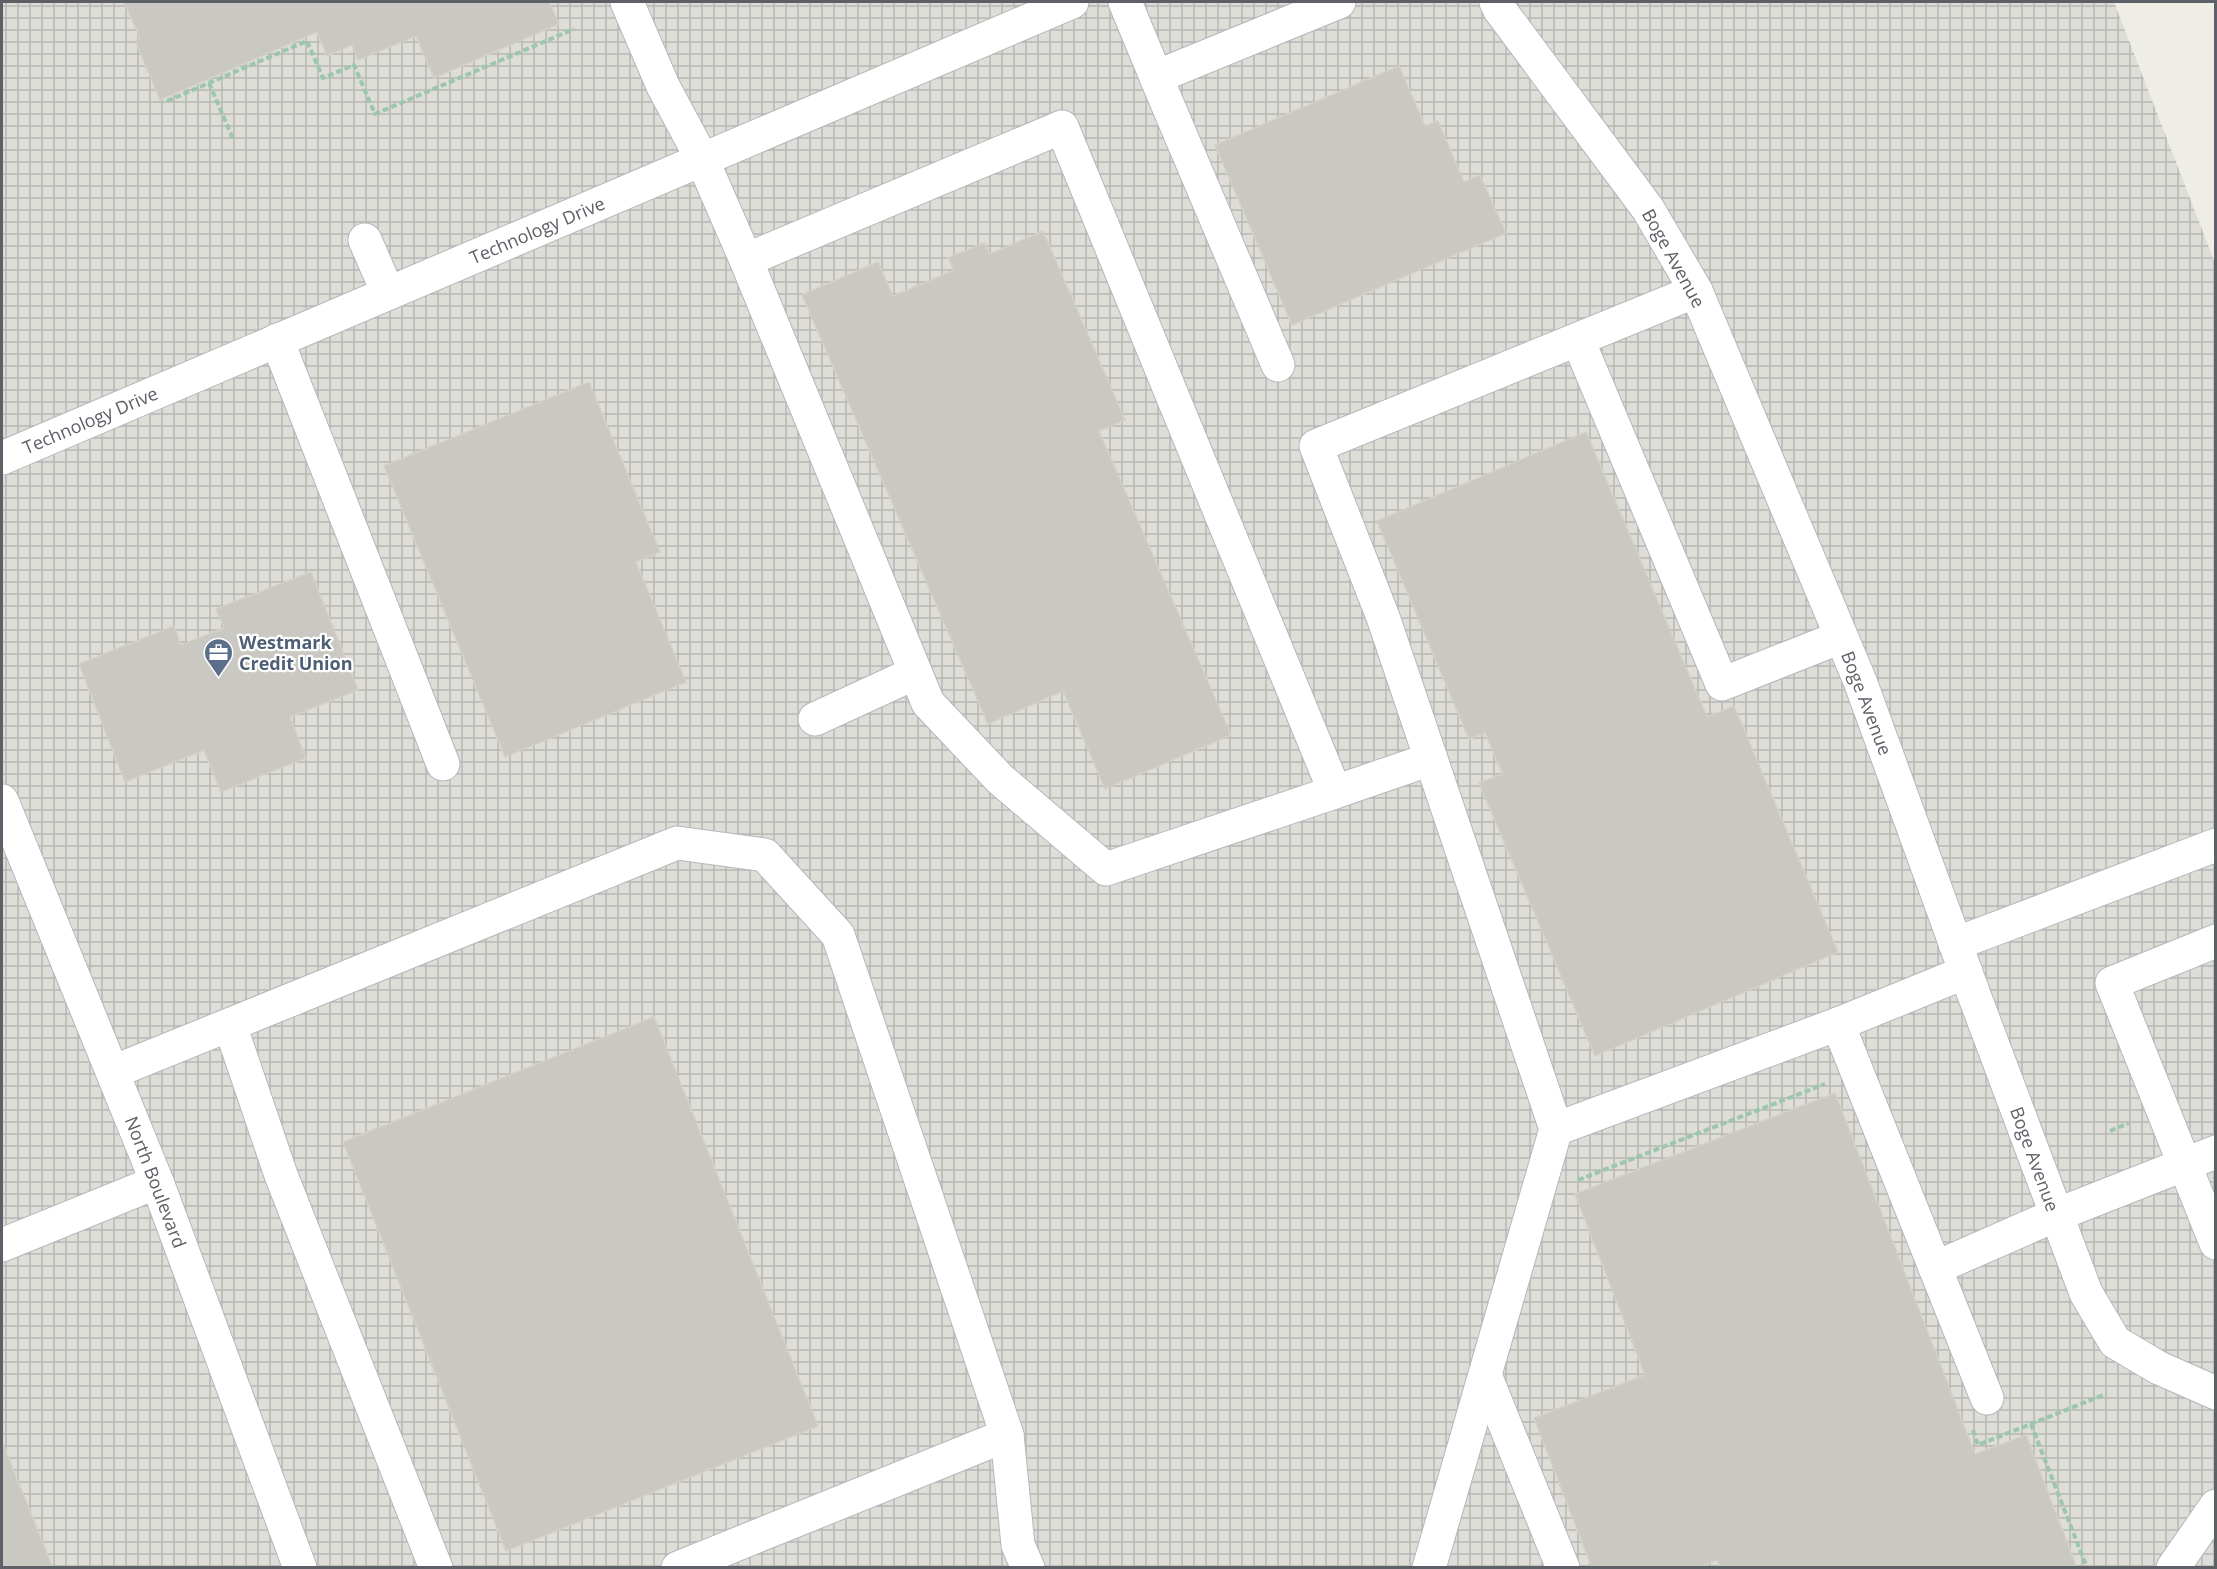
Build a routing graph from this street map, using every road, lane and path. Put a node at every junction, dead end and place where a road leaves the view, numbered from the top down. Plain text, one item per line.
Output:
1 (627, 2) edge
2 (1072, 2) edge
3 (1125, 2) edge
4 (1339, 2) edge
5 (1496, 2) edge
6 (574, 29) dead end
7 (1156, 77) junction
8 (209, 83) junction
9 (167, 101) dead end
10 (233, 139) dead end
11 (702, 159) junction
12 (365, 240) dead end
13 (746, 260) junction
14 (1696, 291) junction
15 (388, 293) junction
16 (277, 340) junction
17 (1578, 340) junction
18 (1278, 365) dead end
19 (2, 458) edge
20 (1841, 637) junction
21 (915, 673) junction
22 (815, 719) dead end
23 (1431, 759) junction
24 (443, 764) dead end
25 (1335, 792) junction
26 (4, 815) edge
27 (2216, 845) edge
28 (2216, 941) edge
29 (1960, 958) junction
30 (1838, 1024) junction
31 (230, 1025) junction
32 (113, 1072) junction
33 (1835, 1080) dead end
34 (2139, 1119) dead end
35 (1556, 1129) junction
36 (2110, 1131) dead end
37 (2216, 1152) edge
38 (2183, 1165) junction
39 (1577, 1181) dead end
40 (157, 1182) junction
41 (2056, 1215) junction
42 (2216, 1243) edge
43 (2, 1245) edge
44 (1935, 1268) junction
45 (1485, 1375) junction
46 (2216, 1393) edge
47 (1987, 1398) dead end
48 (2031, 1424) dead end
49 (1007, 1435) junction
50 (2216, 1506) edge
51 (1433, 1564) edge
52 (300, 1568) edge
53 (436, 1568) edge
54 (678, 1568) edge
55 (1028, 1568) edge
56 (1563, 1568) edge
57 (2087, 1568) edge
58 (2173, 1568) edge

1 - 11 street
2 - 11 street, Technology Drive
3 - 7 street
4 - 7 street
5 - 14 street, Boge Avenue
6 - 8 path
7 - 18 street
8 - 9 path
8 - 10 path
11 - 13 street
11 - 15 street, Technology Drive
12 - 15 street
13 - 21 street
13 - 25 street
14 - 17 street
14 - 20 street, Boge Avenue
15 - 16 street, Technology Drive
16 - 19 street, Technology Drive
16 - 24 street
17 - 20 street
17 - 23 street
20 - 29 street, Boge Avenue
21 - 22 street
21 - 25 street
23 - 25 street
23 - 35 street
26 - 32 street, North Boulevard
27 - 29 street
28 - 38 street
29 - 30 street
29 - 41 street, Boge Avenue
30 - 35 street
30 - 44 street
31 - 32 street
31 - 49 street
31 - 53 street
32 - 40 street, North Boulevard
33 - 39 path
34 - 36 path
35 - 45 street
37 - 38 street
38 - 41 street
38 - 42 street
40 - 43 street
40 - 52 street, North Boulevard
41 - 44 street
41 - 46 street, Boge Avenue
44 - 47 street
45 - 51 street
45 - 56 street
48 - 57 path
49 - 54 street
49 - 55 street
50 - 58 street

